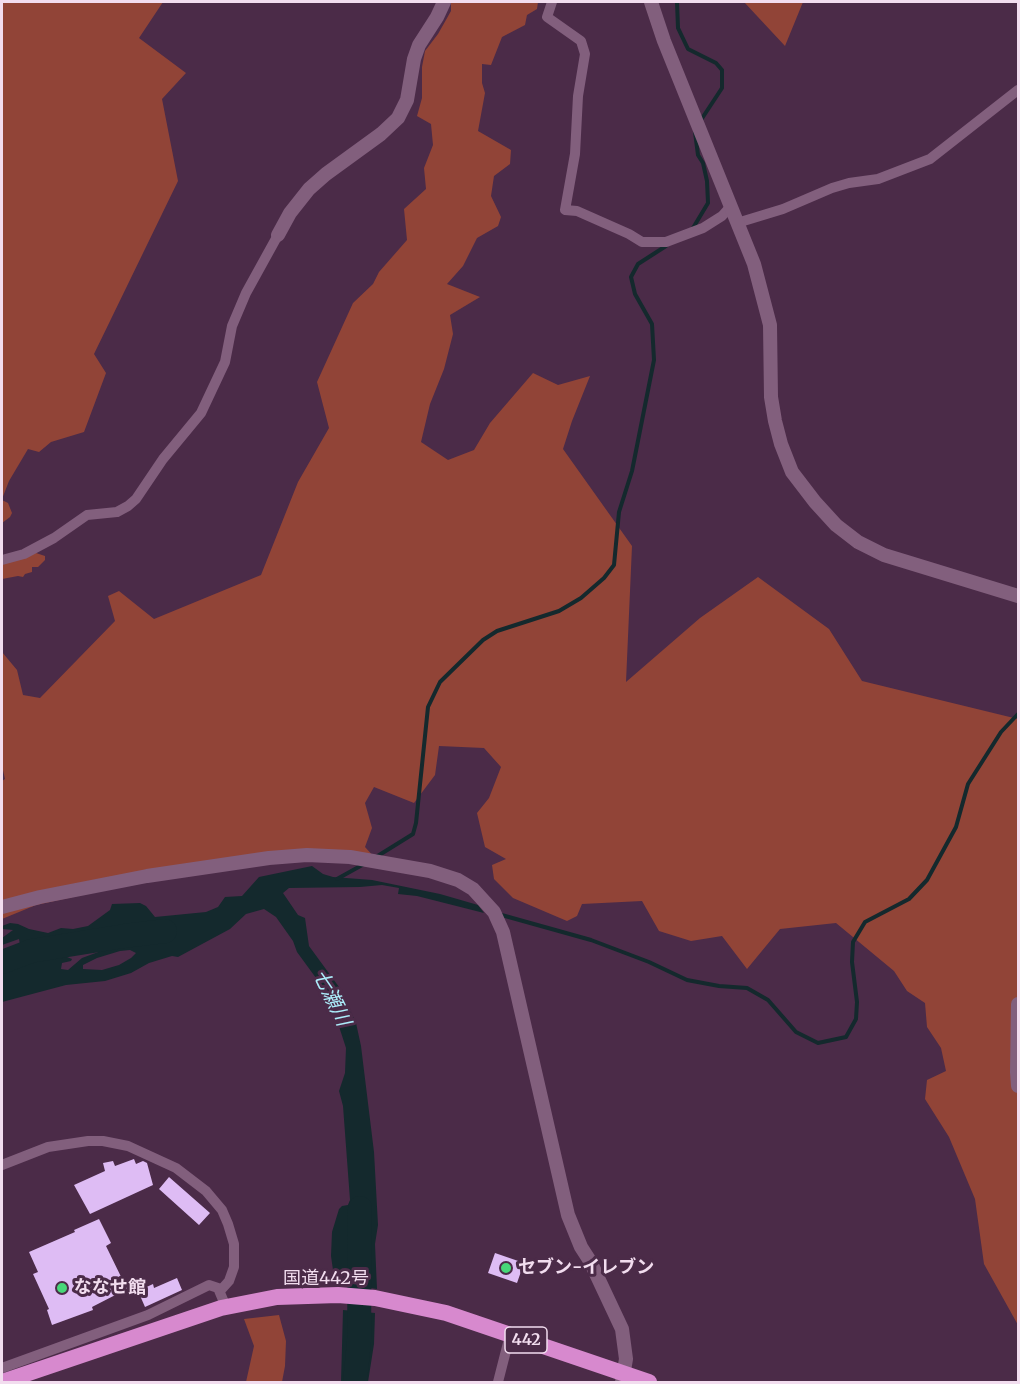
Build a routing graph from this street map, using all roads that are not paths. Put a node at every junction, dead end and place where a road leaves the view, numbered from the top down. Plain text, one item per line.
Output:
1 (444, 2) edge
2 (552, 2) edge
3 (651, 2) edge
4 (1018, 90) edge
5 (730, 207) junction
6 (737, 223) junction
7 (278, 235) joint
8 (2, 560) edge
9 (1018, 596) edge
10 (2, 907) edge
11 (1018, 1004) edge
12 (1018, 1086) edge
13 (2, 1165) edge
14 (220, 1291) junction
15 (232, 1305) junction
16 (510, 1335) junction
17 (2, 1368) edge
18 (623, 1378) edge
19 (2, 1382) edge
20 (498, 1383) edge
21 (649, 1383) edge

1 - 7 street
2 - 5 street
3 - 5 street
4 - 6 street
5 - 6 street
6 - 9 street
7 - 8 street
10 - 18 street
11 - 12 street
13 - 14 street
14 - 15 street
14 - 17 street
15 - 16 highway, 国道442号 / 442
15 - 19 highway, 国道442号 / 442
16 - 18 highway, 国道442号 / 442
16 - 20 street
18 - 21 highway, 国道442号 / 442

